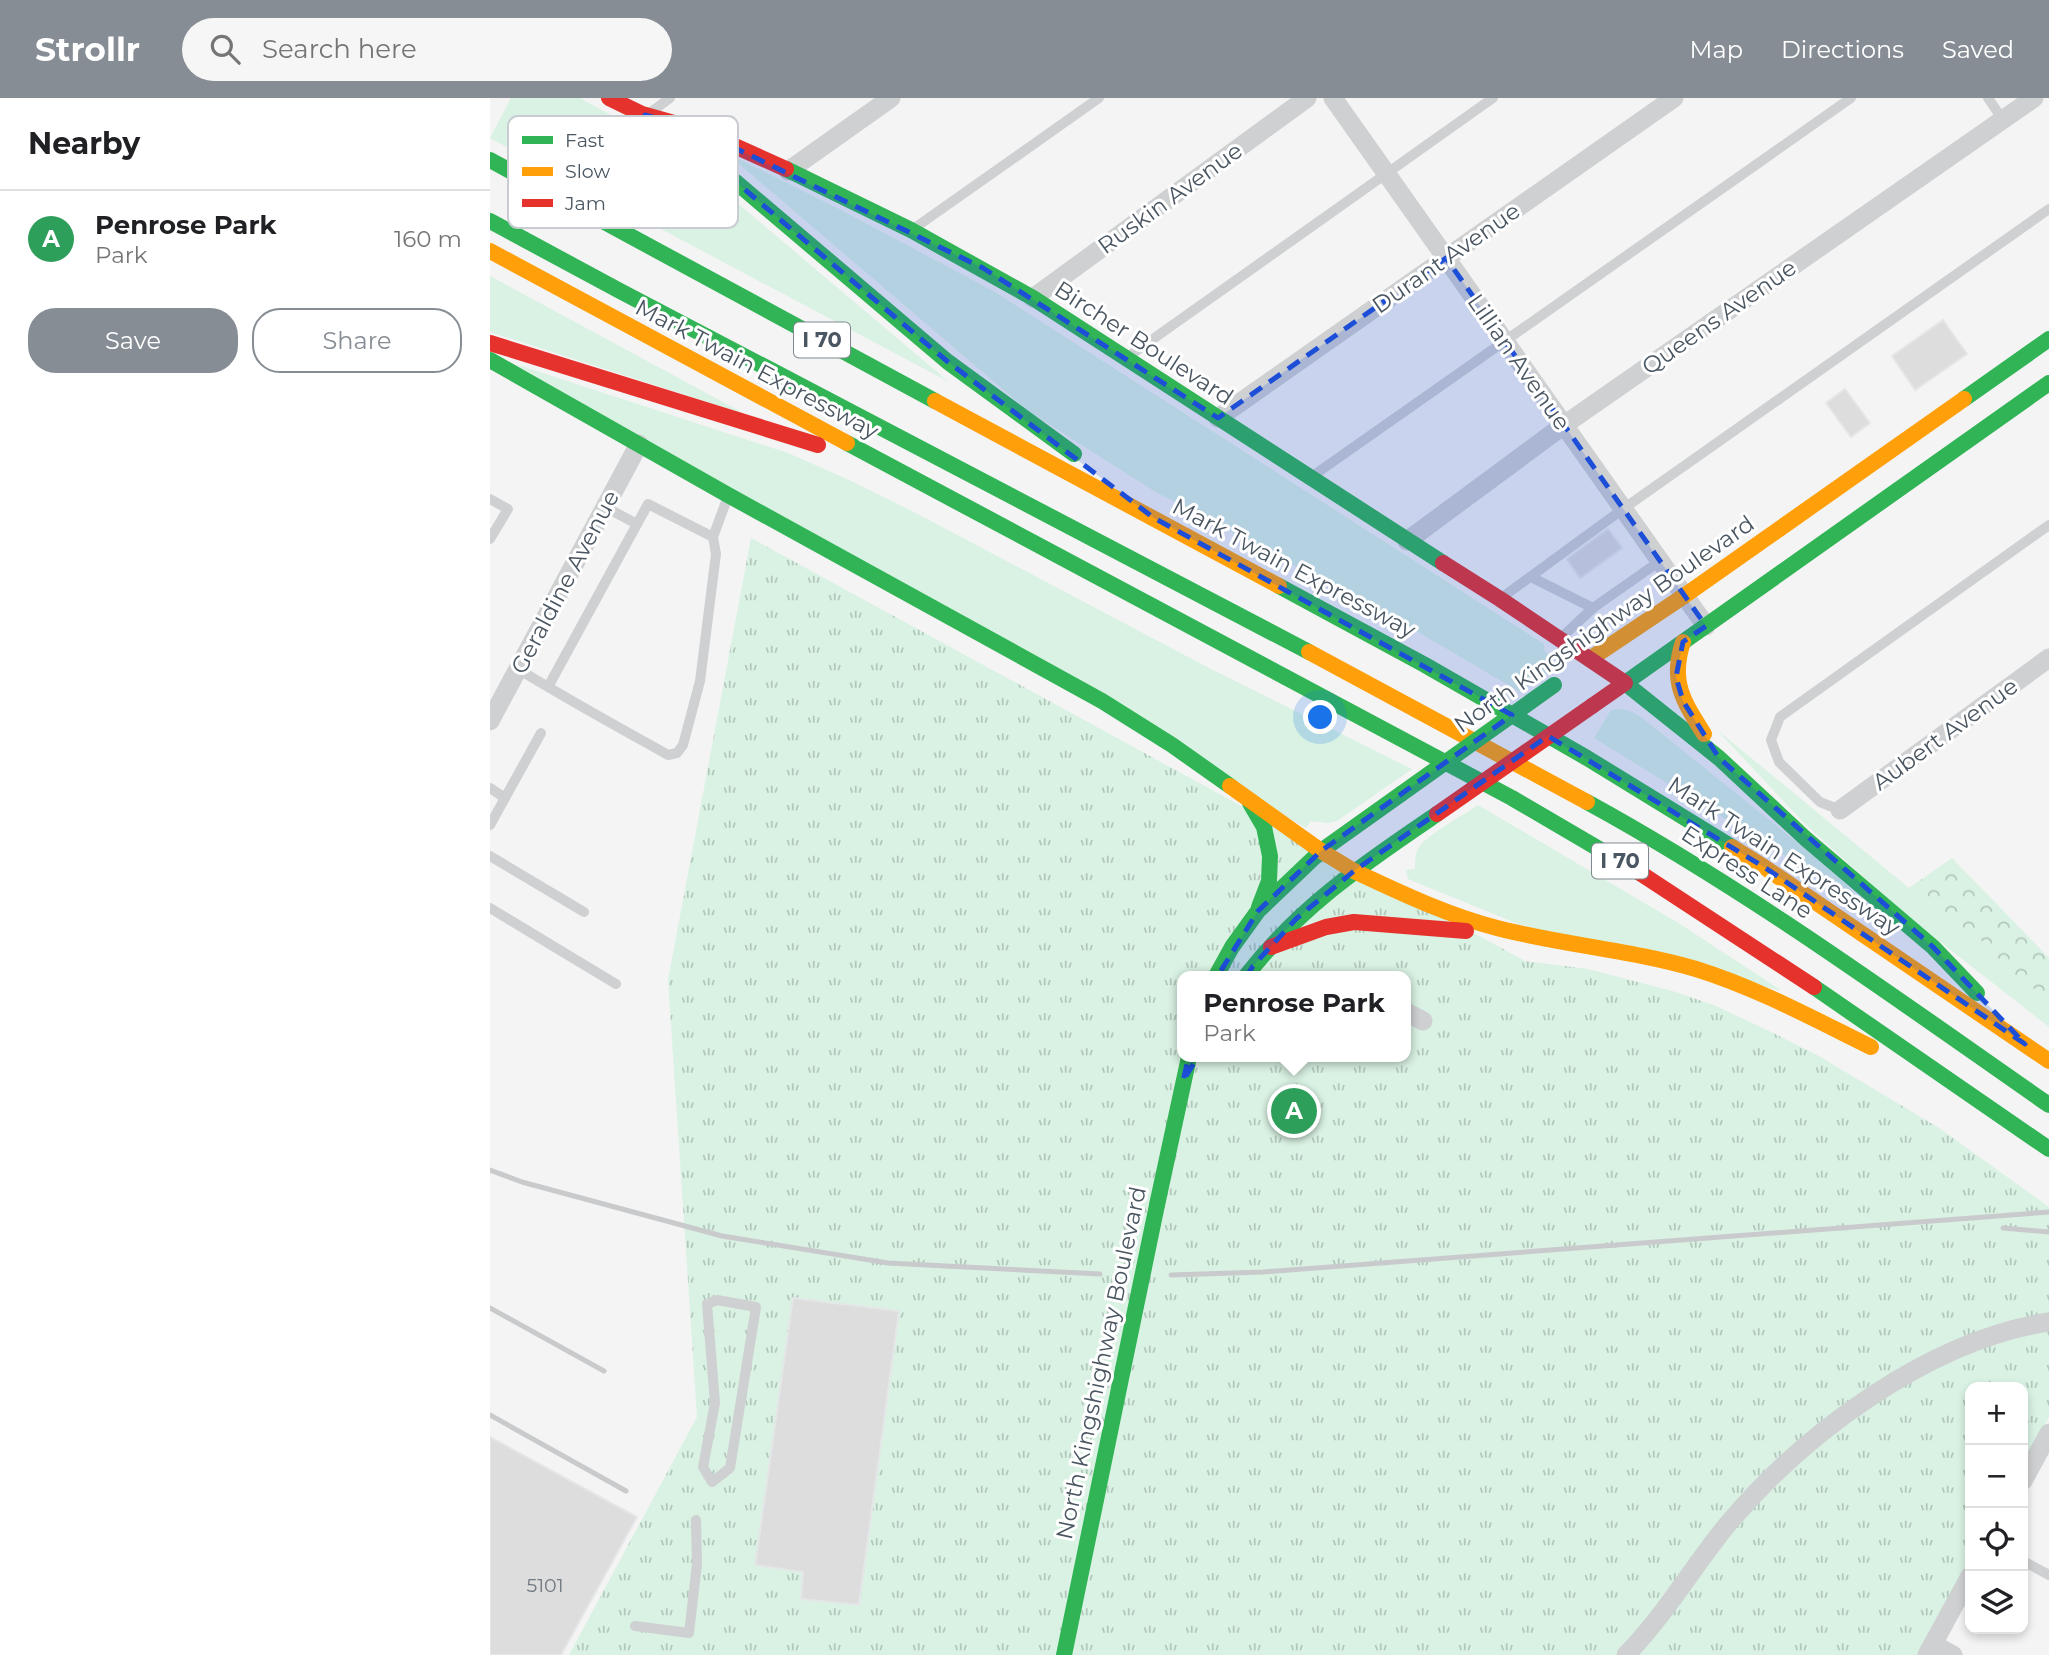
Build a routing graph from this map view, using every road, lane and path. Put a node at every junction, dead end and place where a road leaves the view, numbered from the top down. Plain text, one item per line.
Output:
1 (609, 98) edge
2 (670, 98) edge
3 (891, 98) edge
4 (1099, 98) edge
5 (1307, 98) edge
6 (1333, 98) edge
7 (1493, 98) edge
8 (1674, 98) edge
9 (1851, 98) edge
10 (1988, 98) edge
11 (2034, 98) edge
12 (645, 116) joint
13 (2003, 120) junction
14 (738, 148) edge
15 (490, 160) edge
16 (508, 170) edge
17 (788, 171) junction
18 (1386, 173) junction
19 (738, 184) edge
20 (2049, 209) edge
21 (490, 220) edge
22 (616, 228) edge
23 (911, 230) junction
24 (490, 251) edge
25 (1446, 258) junction
26 (1033, 298) junction
27 (1504, 341) junction
28 (490, 343) edge
29 (2046, 348) edge
30 (1126, 358) junction
31 (490, 360) edge
32 (2049, 383) edge
33 (1218, 418) junction
34 (1564, 425) junction
35 (639, 444) junction
36 (886, 465) junction
37 (1311, 478) junction
38 (728, 495) junction
39 (490, 499) edge
40 (605, 507) junction
41 (1623, 509) junction
42 (1154, 518) junction
43 (636, 524) junction
44 (2049, 525) edge
45 (713, 537) junction
46 (490, 539) edge
47 (1407, 541) junction
48 (1660, 561) junction
49 (1531, 577) junction
50 (1684, 596) junction
51 (1500, 599) junction
52 (1593, 608) junction
53 (1706, 626) junction
54 (1560, 639) junction
55 (1683, 642) junction
56 (2049, 658) edge
57 (1590, 659) junction
58 (518, 669) junction
59 (1625, 683) junction
60 (548, 687) junction
61 (490, 721) edge
62 (541, 733) dead end
63 (1719, 758) junction
64 (490, 789) edge
65 (505, 798) junction
66 (1248, 799) junction
67 (1840, 810) joint
68 (490, 825) edge
69 (1321, 851) junction
70 (490, 856) edge
71 (1354, 871) junction
72 (490, 908) edge
73 (1258, 911) junction
74 (584, 912) dead end
75 (1517, 933) junction
76 (1271, 947) junction
77 (1219, 971) edge
78 (1250, 971) edge
79 (616, 984) dead end
80 (2025, 1044) junction
81 (2049, 1061) edge
82 (1188, 1062) edge
83 (1194, 1062) edge
84 (1183, 1081) junction
85 (1966, 1093) junction
86 (2049, 1105) edge
87 (2049, 1149) edge
88 (2049, 1322) edge
89 (2048, 1437) edge
90 (2028, 1472) edge
91 (712, 1482) joint
92 (696, 1520) dead end
93 (2028, 1564) edge
94 (2049, 1575) edge
95 (1965, 1585) edge
96 (635, 1626) dead end
97 (1930, 1649) edge
98 (1064, 1655) edge
99 (1626, 1655) edge
100 (1952, 1655) edge

1 - 12 main road, Bircher Boulevard
2 - 12 lane
3 - 17 street
4 - 23 lane
5 - 26 street, Ruskin Avenue
6 - 18 street, Lillian Avenue
7 - 18 lane
8 - 25 street, Durant Avenue
9 - 27 lane
10 - 13 lane
11 - 13 street, Queens Avenue
13 - 34 street, Queens Avenue
14 - 17 main road, Bircher Boulevard
15 - 16 main road, Mark Twain Expressway / I 70
17 - 23 main road, Bircher Boulevard
18 - 25 street, Lillian Avenue
18 - 30 lane
19 - 42 main road
20 - 41 lane
21 - 86 main road, Express Lane
22 - 42 main road, Mark Twain Expressway / I 70
23 - 26 main road, Bircher Boulevard
24 - 36 main road, Mark Twain Expressway / I 70
25 - 27 street, Lillian Avenue
25 - 33 street, Durant Avenue
26 - 30 main road, Bircher Boulevard
27 - 34 street, Lillian Avenue
27 - 37 lane
28 - 36 main road
29 - 50 main road, North Kingshighway Boulevard
30 - 33 main road, Bircher Boulevard
31 - 35 main road
32 - 53 main road
33 - 37 main road, Bircher Boulevard
34 - 41 street, Lillian Avenue
34 - 47 street, Queens Avenue
35 - 38 main road
35 - 40 street, Geraldine Avenue
36 - 85 main road, Mark Twain Expressway / I 70
37 - 47 main road, Bircher Boulevard
38 - 45 lane
38 - 66 main road
39 - 46 lane
40 - 43 lane
40 - 58 street, Geraldine Avenue
41 - 48 street, Lillian Avenue
41 - 49 lane
42 - 80 main road, Mark Twain Expressway / I 70
43 - 45 lane
43 - 60 lane
44 - 67 lane
45 - 60 lane
47 - 51 main road, Bircher Boulevard
48 - 50 street, Lillian Avenue
48 - 52 lane
49 - 51 lane
49 - 52 lane
50 - 53 street, Lillian Avenue
50 - 57 main road, North Kingshighway Boulevard
51 - 54 main road, Bircher Boulevard
52 - 54 lane
53 - 55 main road
54 - 57 main road, Bircher Boulevard
55 - 59 main road
55 - 63 main road
56 - 67 street, Aubert Avenue
57 - 59 main road, Bircher Boulevard
57 - 69 main road, North Kingshighway Boulevard, bridge
58 - 60 lane
58 - 61 street, Geraldine Avenue
59 - 63 main road, Bircher Boulevard
59 - 71 main road, bridge
62 - 65 lane
63 - 80 main road
64 - 65 lane
65 - 68 lane
66 - 69 main road
66 - 73 main road
69 - 71 main road
69 - 73 main road, North Kingshighway Boulevard
70 - 74 lane
71 - 75 main road
71 - 76 main road
72 - 79 lane
73 - 77 main road, North Kingshighway Boulevard
75 - 76 main road
75 - 85 main road
76 - 78 main road
80 - 81 main road, Mark Twain Expressway / I 70
82 - 84 main road, North Kingshighway Boulevard
83 - 84 main road, North Kingshighway Boulevard
84 - 98 main road, North Kingshighway Boulevard, bridge
85 - 87 main road, Mark Twain Expressway / I 70
88 - 99 street
89 - 90 street
91 - 91 lane
92 - 96 lane
93 - 94 lane
95 - 97 street
97 - 100 street

